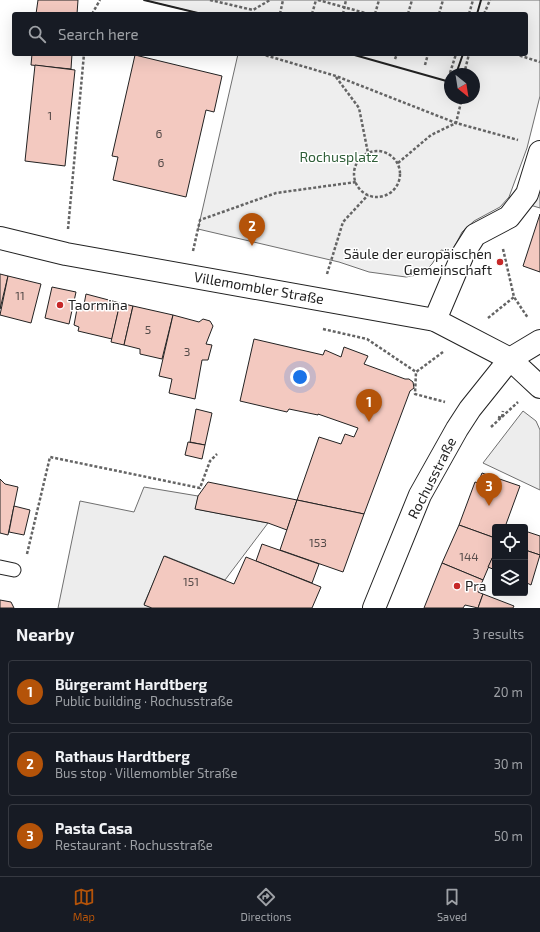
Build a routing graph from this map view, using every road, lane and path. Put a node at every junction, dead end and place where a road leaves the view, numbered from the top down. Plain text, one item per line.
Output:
1 (100, 0) edge
2 (210, 0) edge
3 (270, 0) edge
4 (283, 0) edge
5 (317, 0) edge
6 (346, 0) edge
7 (379, 0) edge
8 (412, 0) edge
9 (443, 0) edge
10 (473, 0) edge
11 (490, 0) edge
12 (344, 7) junction
13 (93, 12) edge
14 (280, 12) edge
15 (313, 12) edge
16 (343, 12) edge
17 (362, 12) edge
18 (376, 12) edge
19 (409, 12) edge
20 (440, 12) edge
21 (470, 12) edge
22 (485, 12) edge
23 (84, 56) edge
24 (268, 56) edge
25 (397, 56) edge
26 (427, 56) edge
27 (455, 56) edge
28 (468, 56) edge
29 (520, 56) edge
30 (396, 59) dead end
31 (540, 62) edge
32 (425, 65) dead end
33 (451, 68) edge
34 (466, 68) edge
35 (336, 76) junction
36 (461, 104) edge
37 (456, 124) junction
38 (532, 147) edge
39 (368, 153) junction
40 (398, 163) junction
41 (356, 182) junction
42 (368, 195) junction
43 (509, 217) junction
44 (0, 238) edge
45 (66, 254) junction
46 (188, 275) junction
47 (514, 297) junction
48 (322, 298) junction
49 (529, 319) dead end
50 (435, 320) junction
51 (316, 327) dead end
52 (466, 336) junction
53 (540, 341) edge
54 (510, 359) junction
55 (416, 372) junction
56 (539, 385) edge
57 (470, 409) junction
58 (502, 418) junction
59 (486, 431) dead end
60 (216, 454) dead end
61 (0, 568) edge
62 (14, 570) joint
63 (374, 608) edge

1 - 13 path
2 - 3 path
4 - 14 path
5 - 12 path
5 - 15 path
6 - 12 path
7 - 18 path
8 - 19 path
9 - 20 path
10 - 21 path
11 - 22 path
12 - 16 path
12 - 17 path
23 - 45 path
24 - 35 path
25 - 30 path
26 - 32 path
27 - 33 path
28 - 34 path
29 - 31 path
35 - 37 path
35 - 39 path
36 - 37 path
37 - 38 path
37 - 40 path
38 - 43 street
39 - 40 path
39 - 41 path
40 - 42 path
41 - 42 path
41 - 46 path
42 - 48 path
43 - 47 path
43 - 50 street
44 - 45 street, Villemombler Straße
45 - 46 street, Villemombler Straße
46 - 48 street, Villemombler Straße
47 - 49 path
47 - 52 path
48 - 50 street, Villemombler Straße
50 - 52 street, Villemombler Straße
51 - 55 path
52 - 54 street, Villemombler Straße
52 - 55 path
53 - 54 street
54 - 56 street, Villemombler Straße
54 - 57 street, Rochusstraße
55 - 57 path
56 - 58 path
57 - 58 path
57 - 63 street, Rochusstraße
58 - 59 path
60 - 62 path
61 - 62 lane

